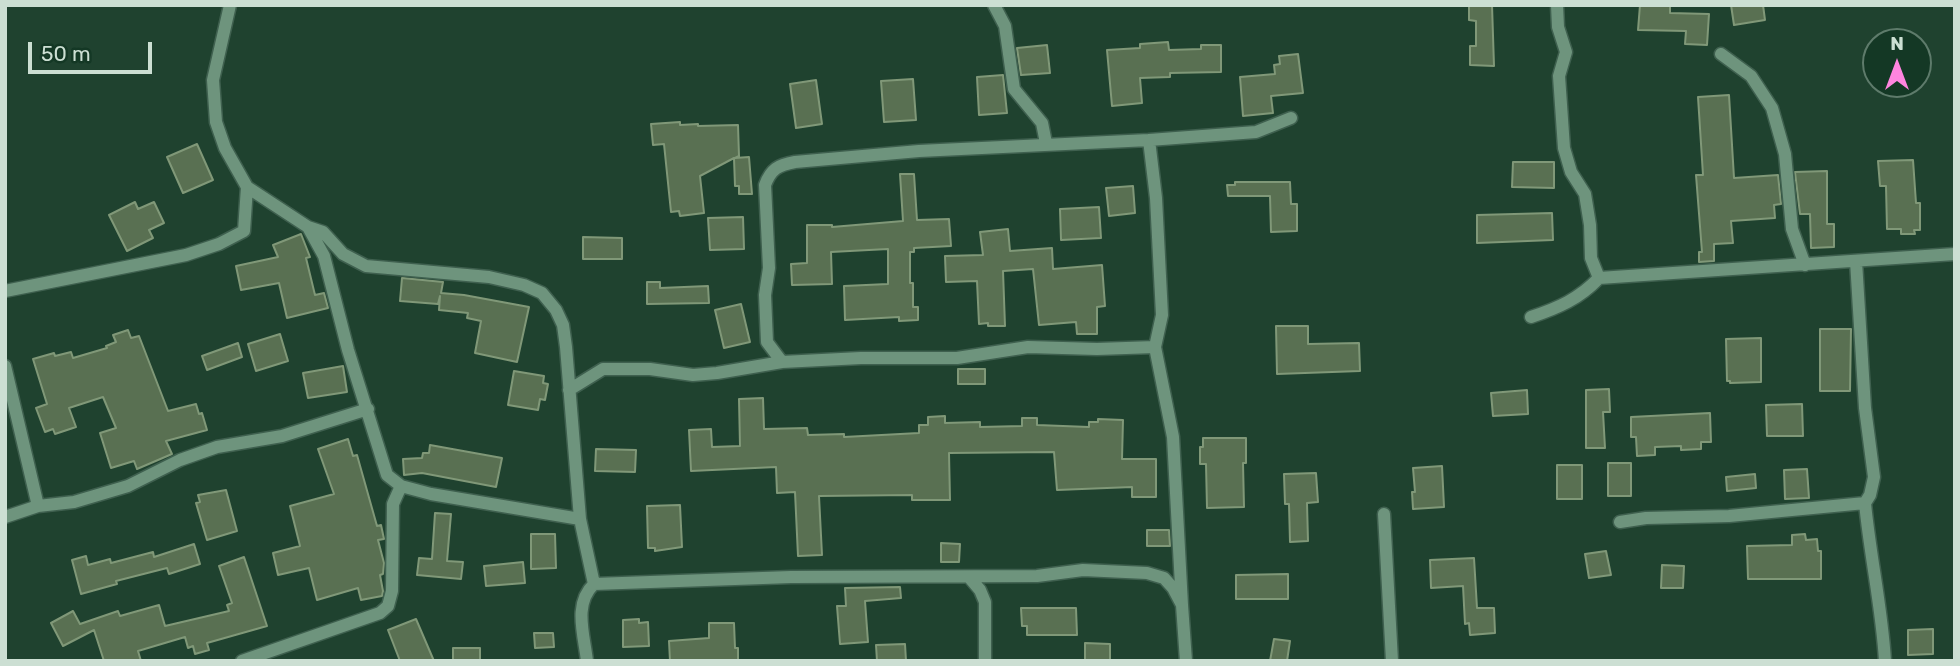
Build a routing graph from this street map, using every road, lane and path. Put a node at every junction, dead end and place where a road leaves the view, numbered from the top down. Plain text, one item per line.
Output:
1 (230, 5) edge
2 (995, 5) edge
3 (1557, 5) edge
4 (1721, 54) dead end
5 (1291, 118) dead end
6 (1149, 140) junction
7 (1046, 143) junction
8 (247, 187) junction
9 (308, 227) junction
10 (1955, 254) edge
11 (1856, 261) junction
12 (1805, 265) junction
13 (1599, 278) junction
14 (5, 291) edge
15 (1531, 317) dead end
16 (1155, 347) junction
17 (782, 362) junction
18 (5, 366) edge
19 (569, 390) junction
20 (368, 409) junction
21 (401, 486) junction
22 (1865, 503) junction
23 (38, 506) junction
24 (1384, 514) dead end
25 (5, 517) edge
26 (580, 519) junction
27 (1620, 522) dead end
28 (969, 577) junction
29 (594, 584) junction
30 (1182, 605) junction
31 (242, 661) edge
32 (587, 661) edge
33 (985, 661) edge
34 (1186, 661) edge
35 (1392, 661) edge
36 (1885, 661) edge

1 - 8 street
2 - 7 street
3 - 13 street
4 - 12 street
5 - 6 street
6 - 7 street
6 - 16 street
7 - 17 street
8 - 9 street
8 - 14 street
9 - 19 street
9 - 20 street
10 - 11 street
11 - 12 street
11 - 22 street
12 - 13 street
13 - 15 street
16 - 17 street
16 - 30 street
17 - 19 street
18 - 23 street
19 - 26 street
20 - 21 street
20 - 23 street
21 - 26 street
21 - 31 street
22 - 27 street
22 - 36 street
23 - 25 street
24 - 35 street
26 - 29 street
28 - 29 street
28 - 30 street
28 - 33 street
29 - 32 street
30 - 34 street

